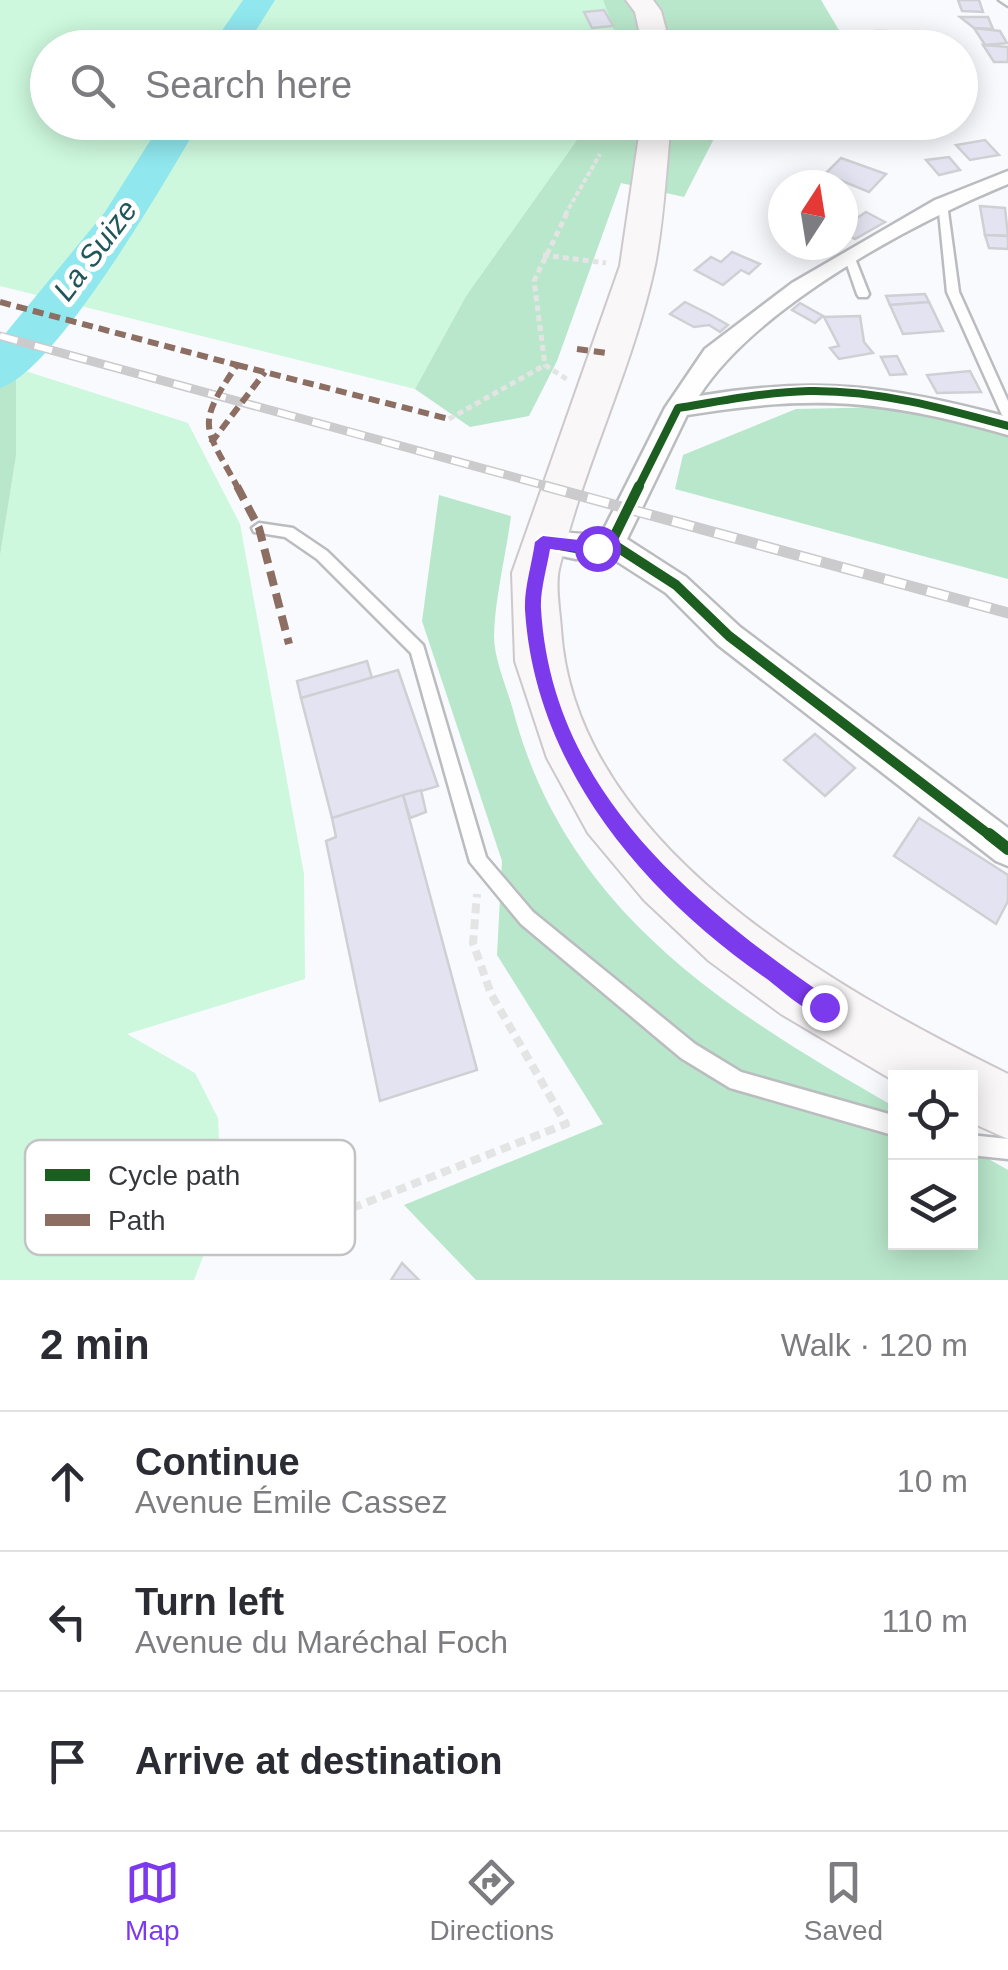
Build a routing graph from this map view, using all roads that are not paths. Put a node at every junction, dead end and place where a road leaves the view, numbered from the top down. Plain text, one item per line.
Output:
1 (643, 6) edge
2 (651, 30) edge
3 (654, 140) edge
4 (1008, 177) edge
5 (942, 204) junction
6 (858, 251) edge
7 (844, 260) edge
8 (850, 260) edge
9 (863, 294) dead end
10 (678, 408) junction
11 (1008, 415) edge
12 (1008, 426) edge
13 (260, 528) dead end
14 (543, 542) junction
15 (611, 543) junction
16 (1008, 849) edge
17 (936, 1070) edge
18 (978, 1092) edge
19 (1008, 1107) edge
20 (888, 1124) edge
21 (978, 1146) edge
22 (1008, 1149) edge

1 - 2 main road
3 - 14 main road
4 - 5 street
5 - 6 street
5 - 11 lane
7 - 10 street
8 - 9 lane
10 - 12 street
10 - 15 street
13 - 20 lane
14 - 15 street
14 - 17 main road
15 - 16 street
18 - 19 main road
21 - 22 lane

